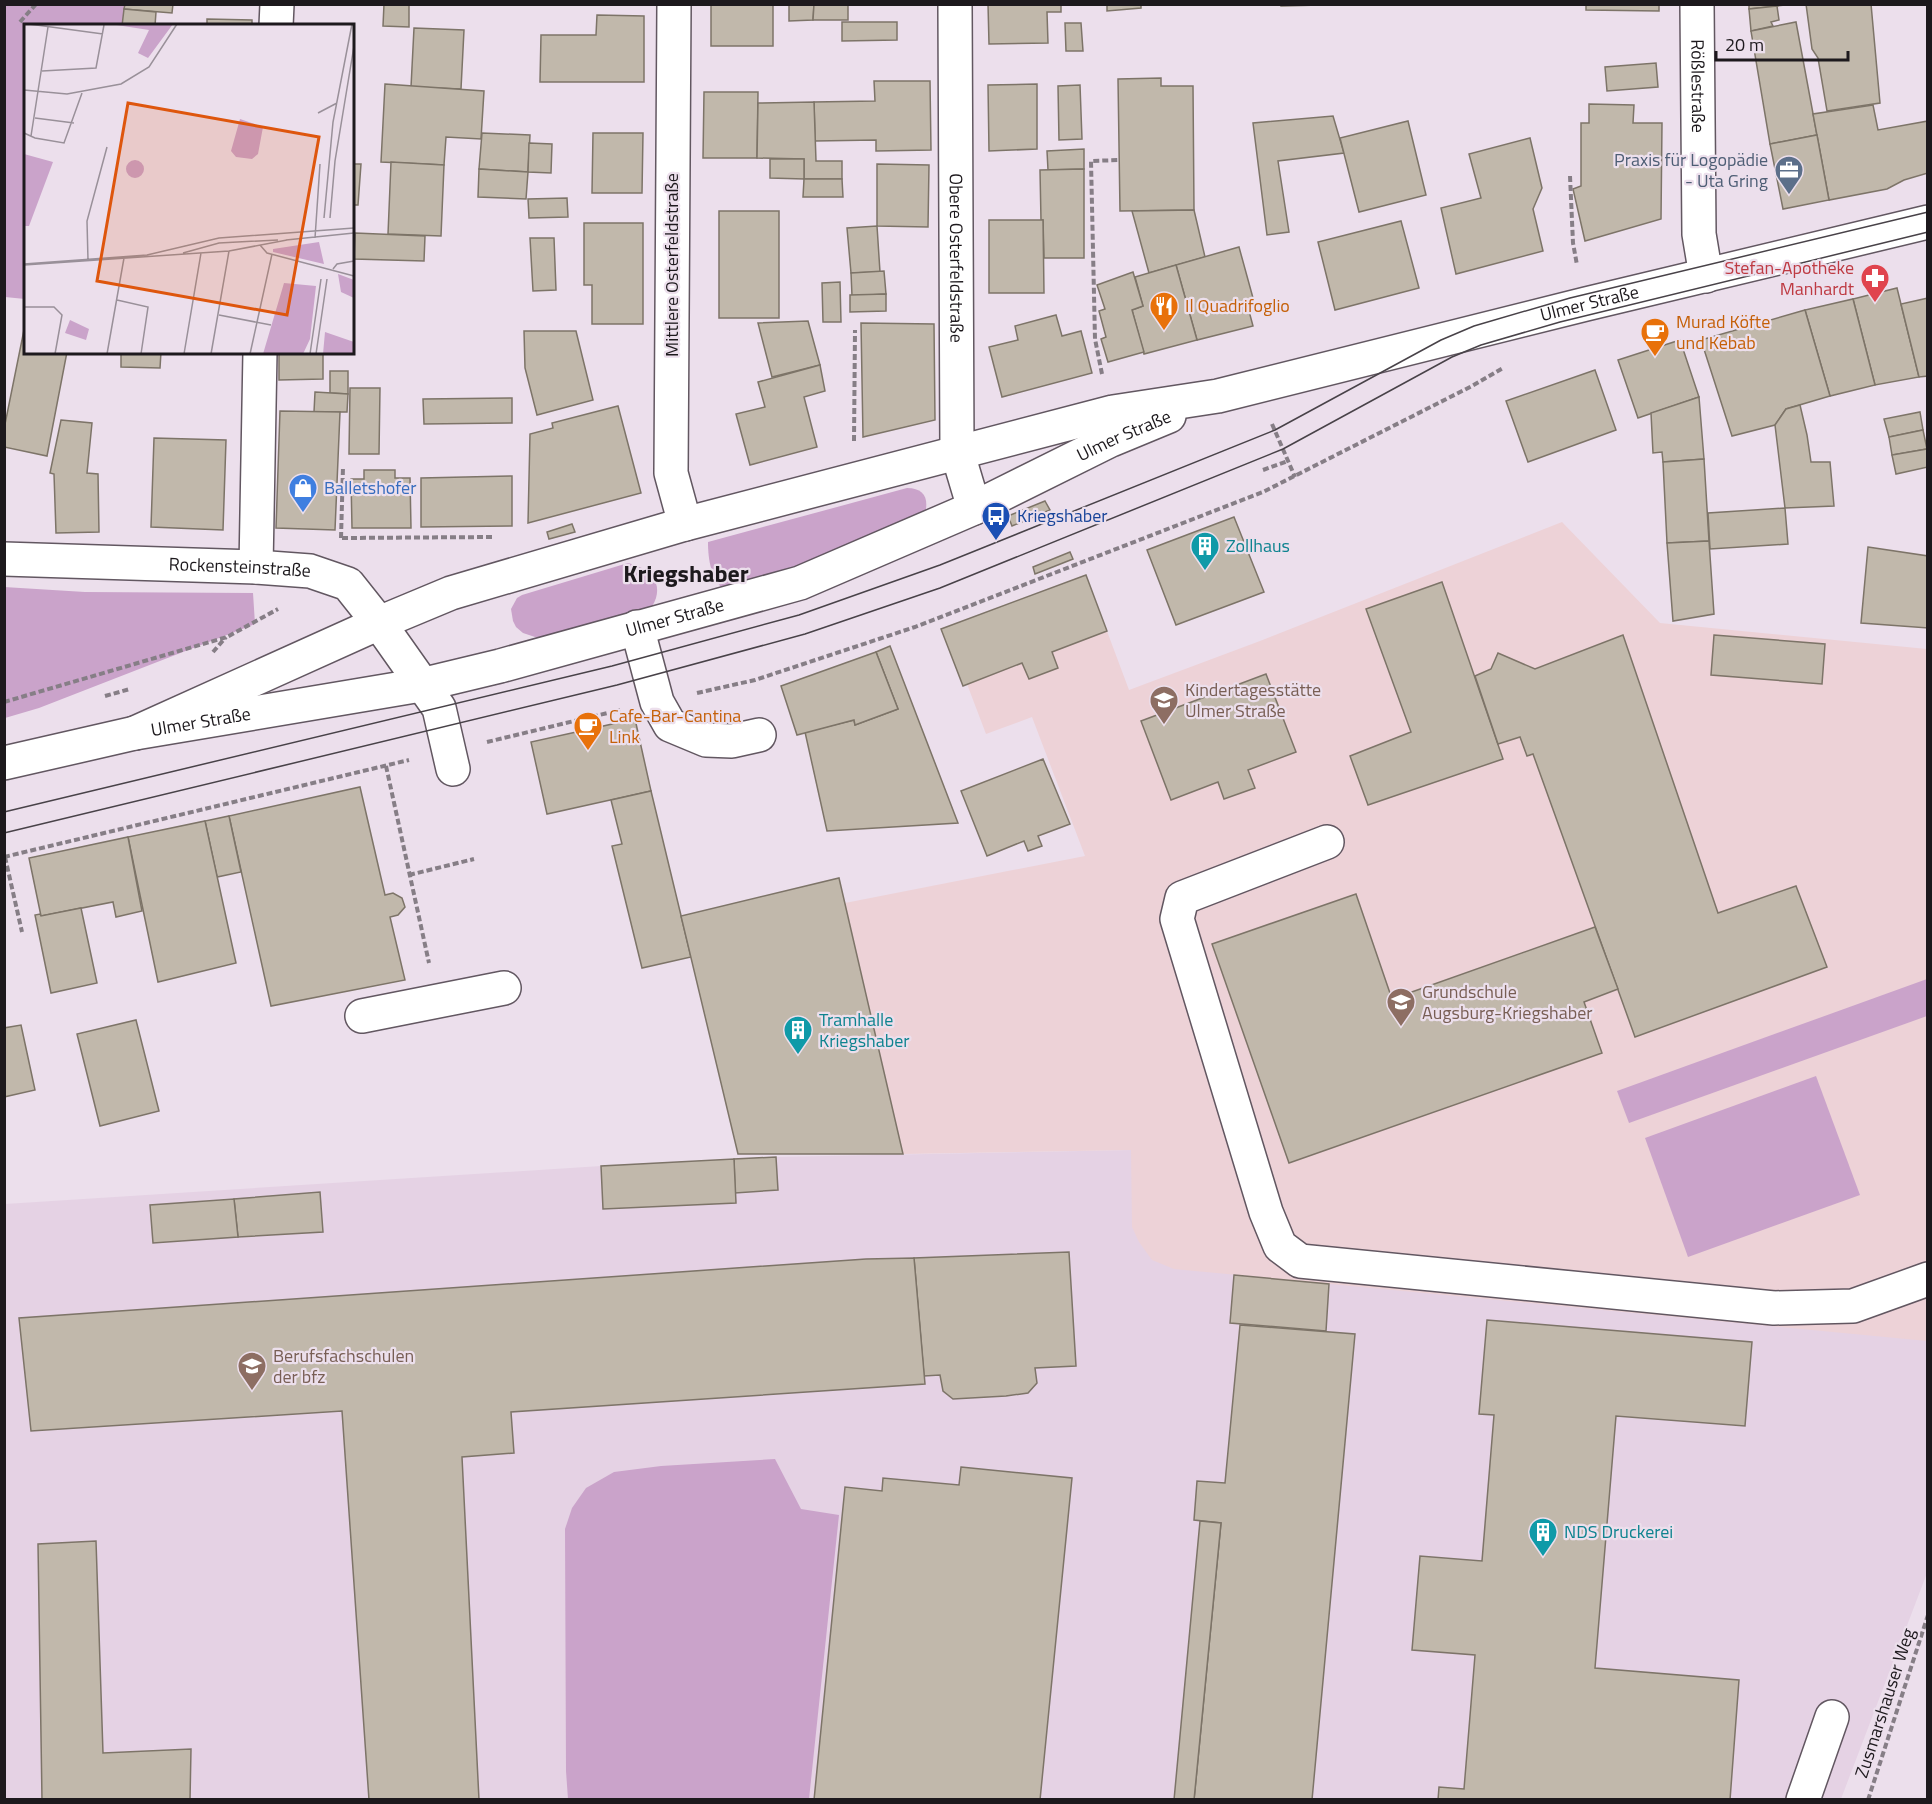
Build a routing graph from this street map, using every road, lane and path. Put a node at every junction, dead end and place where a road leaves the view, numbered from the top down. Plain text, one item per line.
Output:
1 (36, 4) edge
2 (277, 4) edge
3 (674, 4) edge
4 (955, 4) edge
5 (1697, 4) edge
6 (20, 22) dead end
7 (276, 24) edge
8 (1120, 160) dead end
9 (1570, 176) dead end
10 (1928, 222) edge
11 (1706, 276) junction
12 (1586, 304) junction
13 (855, 330) dead end
14 (260, 354) edge
15 (1509, 364) dead end
16 (1218, 396) junction
17 (1113, 412) junction
18 (854, 448) dead end
19 (957, 451) junction
20 (1288, 461) dead end
21 (343, 467) dead end
22 (1263, 470) dead end
23 (974, 508) junction
24 (685, 524) junction
25 (341, 538) junction
26 (4, 559) edge
27 (256, 567) junction
28 (530, 571) junction
29 (340, 582) junction
30 (913, 621) dead end
31 (379, 622) junction
32 (637, 627) junction
33 (915, 627) junction
34 (212, 654) dead end
35 (421, 685) junction
36 (141, 686) dead end
37 (96, 699) dead end
38 (4, 702) edge
39 (657, 702) junction
40 (135, 733) junction
41 (759, 735) dead end
42 (451, 759) junction
43 (4, 763) edge
44 (386, 766) junction
45 (1326, 842) dead end
46 (5, 857) edge
47 (474, 859) dead end
48 (409, 875) junction
49 (22, 932) dead end
50 (504, 988) dead end
51 (438, 1001) junction
52 (362, 1016) dead end
53 (1928, 1279) edge
54 (1928, 1615) edge
55 (1832, 1717) dead end
56 (1803, 1800) edge
57 (1868, 1800) edge

1 - 6 path
2 - 7 street
3 - 24 street, Mittlere Osterfeldstraße
4 - 19 street, Obere Osterfeldstraße
5 - 11 street, Rößlestraße
8 - 17 path
9 - 12 path
10 - 11 street, Ulmer Straße
11 - 12 street, Ulmer Straße
12 - 16 street, Ulmer Straße
13 - 18 path
14 - 27 street
15 - 33 path
16 - 17 street, Ulmer Straße
16 - 23 street, Ulmer Straße
17 - 19 street, Ulmer Straße
19 - 23 street, Obere Osterfeldstraße
19 - 24 street, Ulmer Straße
20 - 22 path
21 - 25 path
23 - 32 street, Ulmer Straße
24 - 28 street, Ulmer Straße
25 - 28 path
25 - 29 path
26 - 27 street, Rockensteinstraße
27 - 29 street, Rockensteinstraße
28 - 31 street, Ulmer Straße
29 - 31 street, Rockensteinstraße
30 - 33 path
31 - 35 street, Rockensteinstraße
31 - 40 street, Ulmer Straße
32 - 35 street, Ulmer Straße
32 - 39 street
33 - 39 path
34 - 38 path
35 - 40 street, Ulmer Straße
35 - 42 street, Rockensteinstraße
36 - 37 path
39 - 41 street
39 - 42 path
40 - 43 street, Ulmer Straße
42 - 44 path
44 - 46 path
44 - 48 path
45 - 53 street
46 - 49 path
47 - 48 path
48 - 51 path
50 - 51 street
51 - 52 street
54 - 57 path, Zusmarshauser Weg
55 - 56 street

